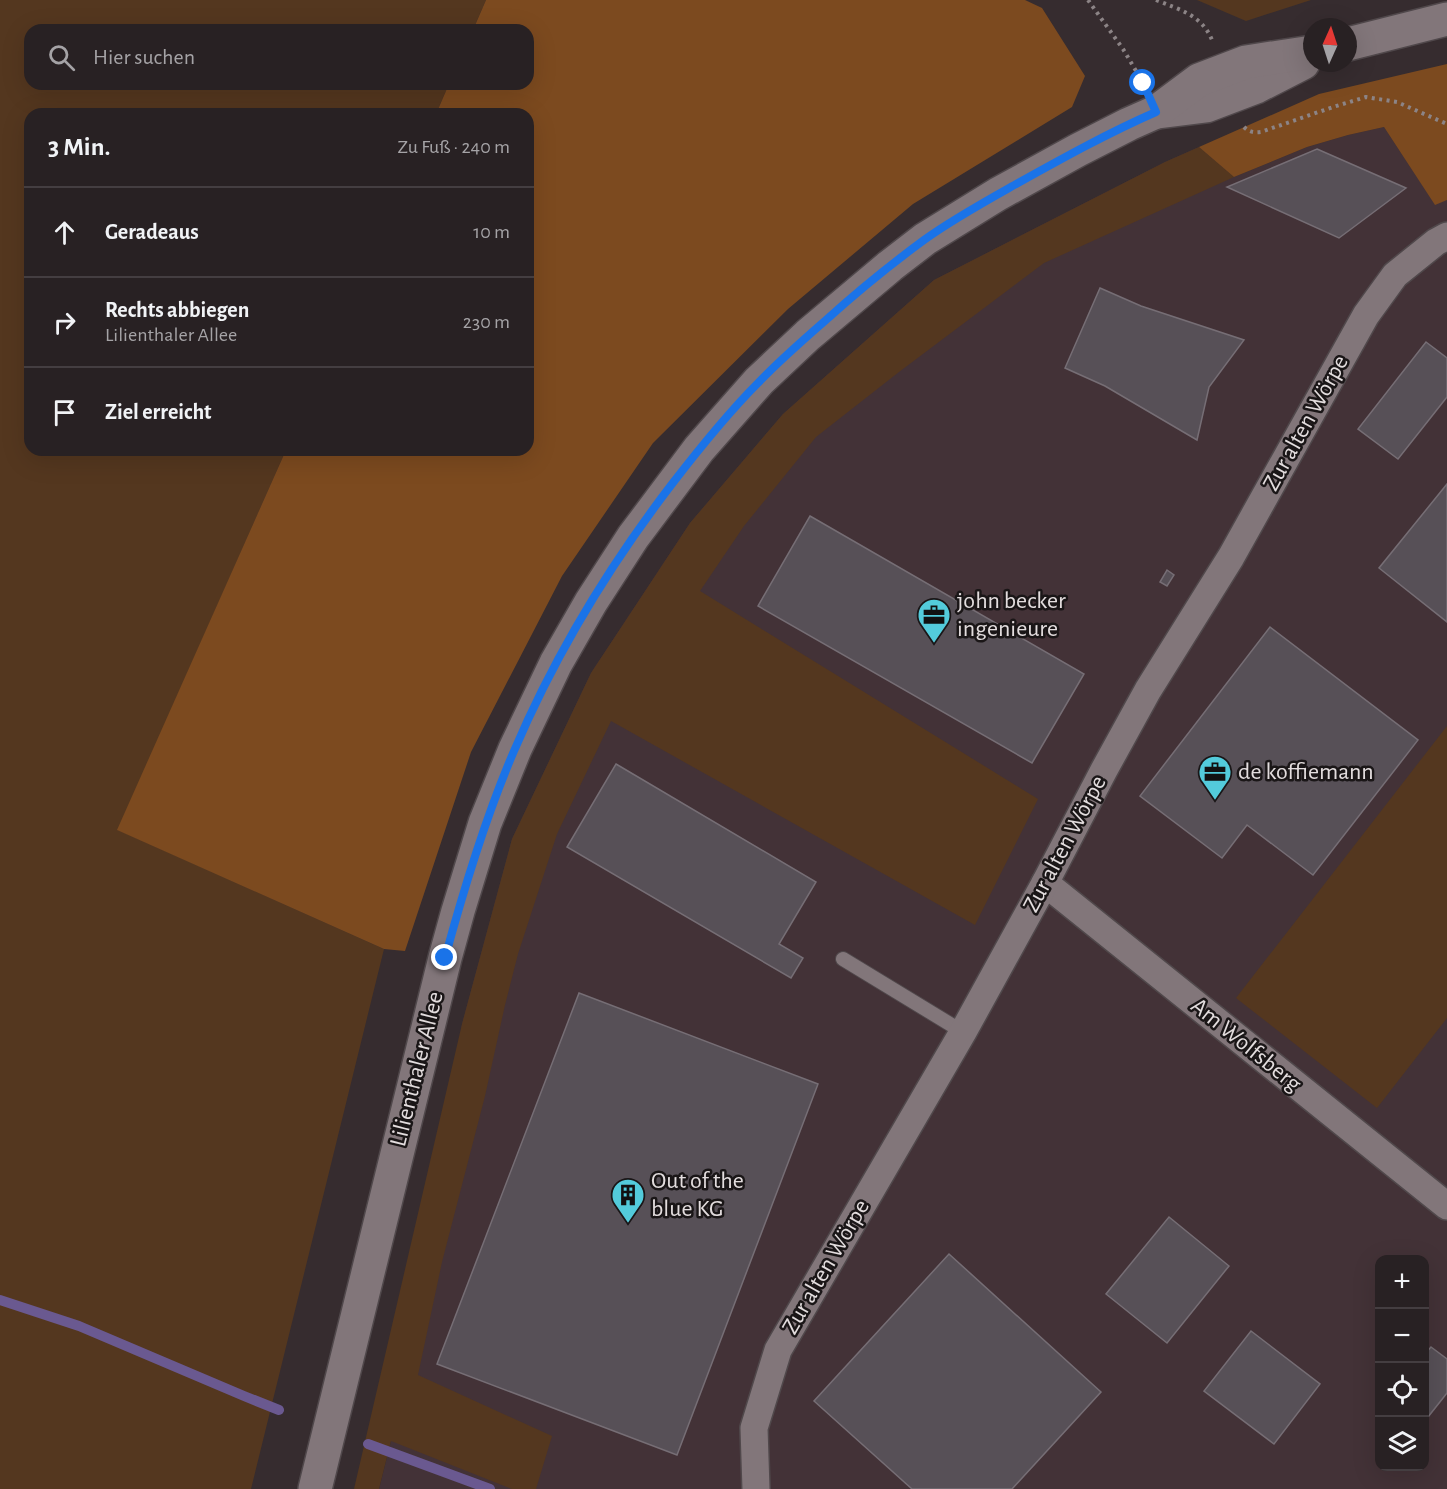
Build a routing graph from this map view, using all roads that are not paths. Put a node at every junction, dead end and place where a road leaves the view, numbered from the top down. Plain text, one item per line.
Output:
1 (1447, 19) edge
2 (1357, 43) edge
3 (1303, 53) edge
4 (1303, 64) edge
5 (1156, 112) junction
6 (1447, 236) edge
7 (1045, 883) junction
8 (843, 959) dead end
9 (963, 1032) junction
10 (1447, 1206) edge
11 (315, 1489) edge
12 (756, 1489) edge

1 - 2 main road
3 - 5 main road, Lilienthaler Allee
4 - 5 main road, Lilienthaler Allee
5 - 11 main road, Lilienthaler Allee
6 - 7 street, Zur alten Wörpe
7 - 9 street, Zur alten Wörpe
7 - 10 street, Am Wolfsberg
8 - 9 lane
9 - 12 street, Zur alten Wörpe

